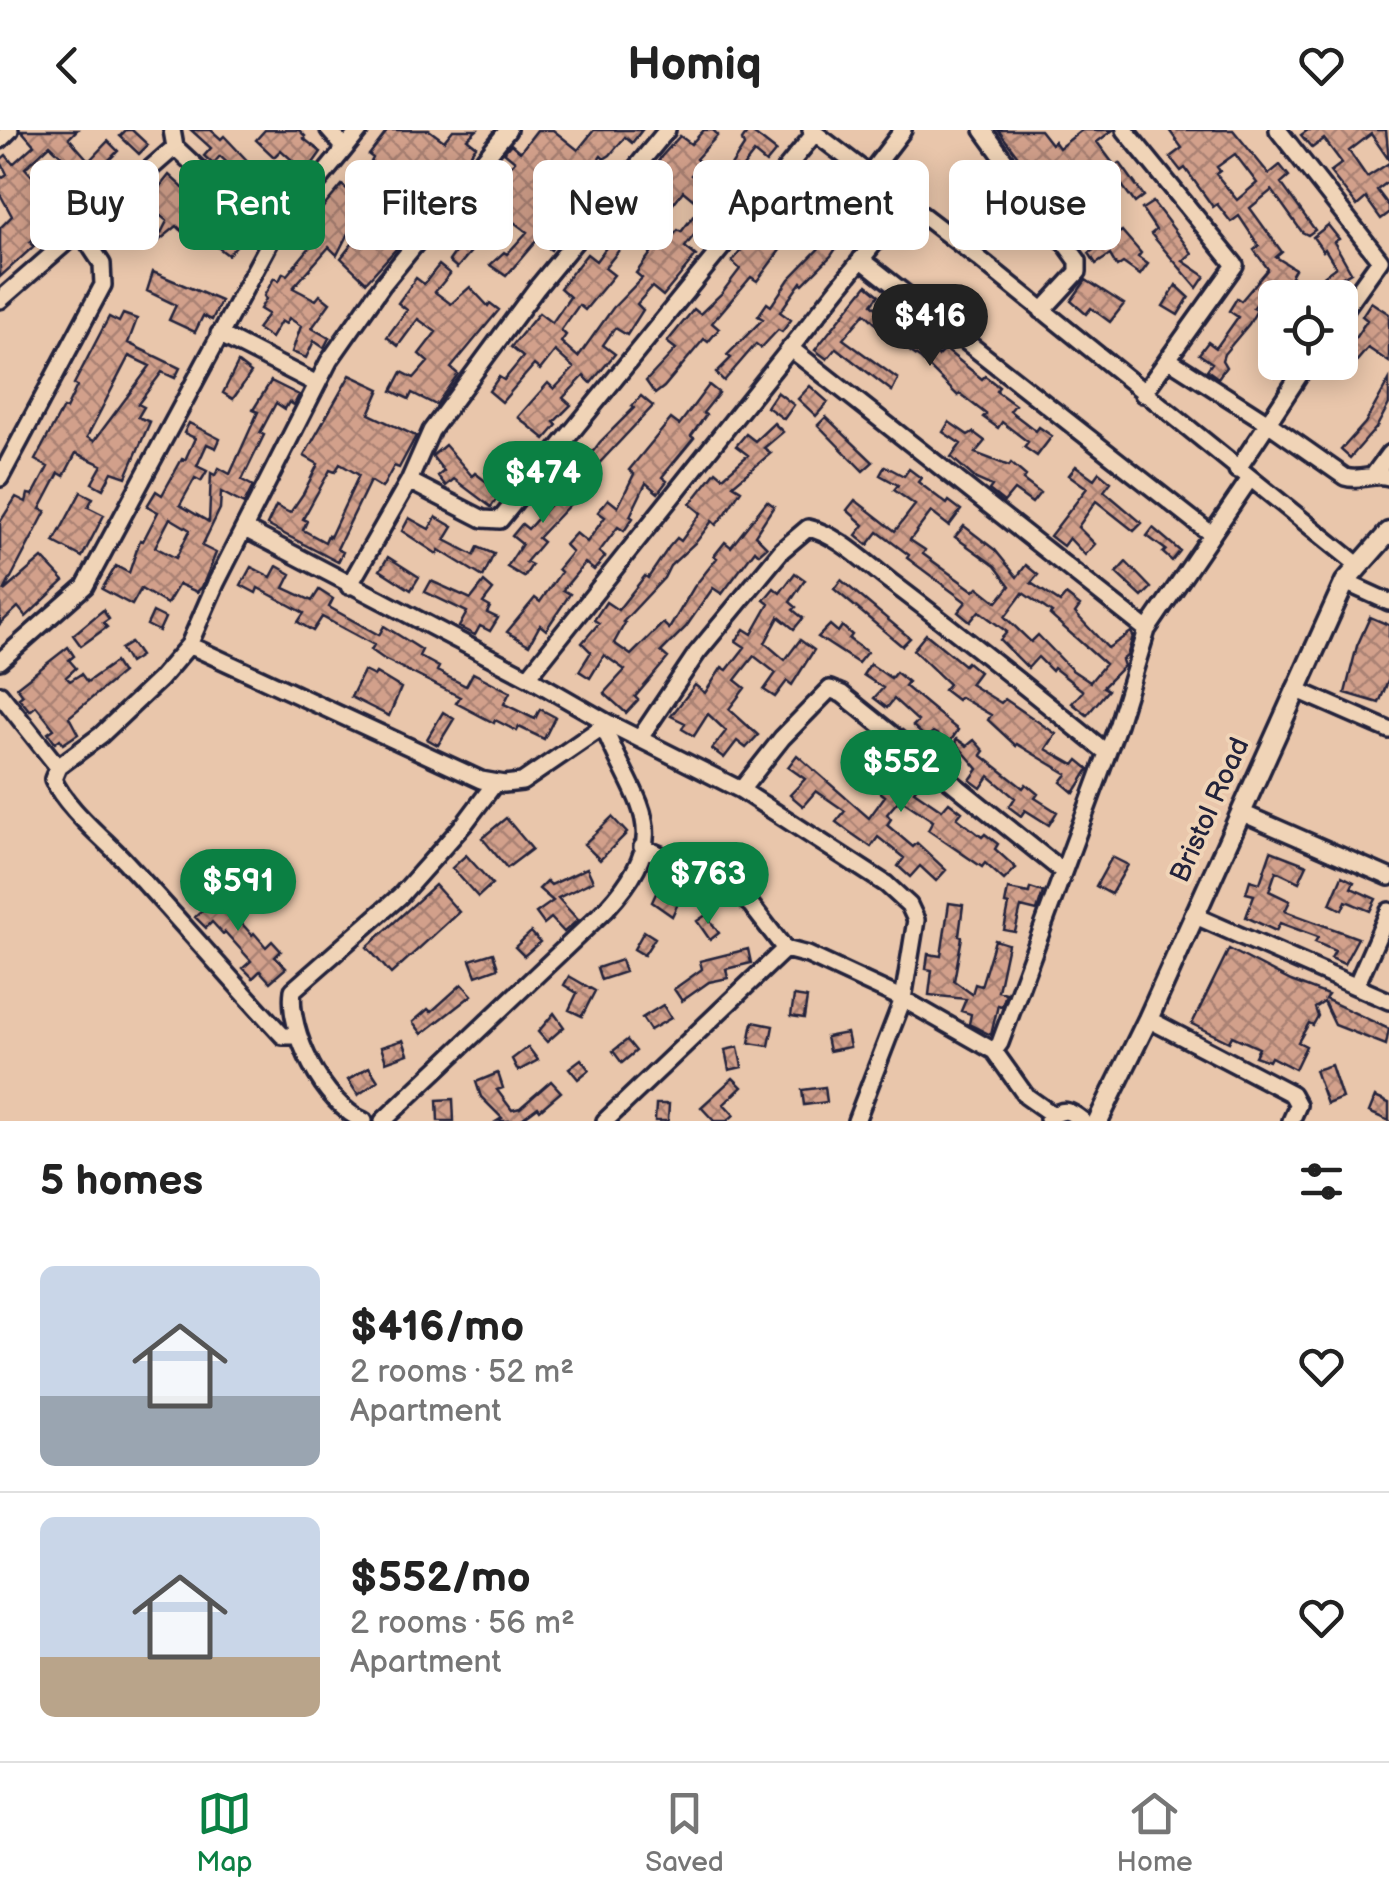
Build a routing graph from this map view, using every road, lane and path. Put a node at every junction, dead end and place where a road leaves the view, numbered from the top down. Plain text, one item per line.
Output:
1 (10, 130) edge
2 (329, 130) edge
3 (360, 130) edge
4 (508, 130) edge
5 (668, 130) edge
6 (902, 130) edge
7 (983, 130) edge
8 (1125, 130) edge
9 (1279, 130) edge
10 (813, 131) edge
11 (174, 138) edge
12 (0, 140) edge
13 (345, 148) junction
14 (152, 160) edge
15 (196, 160) edge
16 (852, 160) edge
17 (880, 160) edge
18 (325, 173) edge
19 (929, 220) edge
20 (59, 250) edge
21 (92, 250) edge
22 (265, 250) edge
23 (869, 250) edge
24 (862, 259) junction
25 (1358, 291) edge
26 (0, 300) edge
27 (1042, 311) junction
28 (219, 334) junction
29 (790, 348) junction
30 (1168, 359) junction
31 (1296, 380) edge
32 (317, 384) junction
33 (1144, 394) junction
34 (1268, 423) junction
35 (1389, 454) edge
36 (1243, 475) junction
37 (1382, 475) edge
38 (0, 478) edge
39 (409, 481) junction
40 (245, 529) junction
41 (1389, 532) edge
42 (1211, 534) junction
43 (1358, 565) junction
44 (1345, 582) junction
45 (350, 586) junction
46 (1389, 602) edge
47 (1147, 630) junction
48 (189, 645) junction
49 (0, 661) edge
50 (528, 677) junction
51 (1295, 689) junction
52 (0, 694) edge
53 (606, 724) junction
54 (1389, 730) edge
55 (640, 738) junction
56 (1108, 753) junction
57 (58, 766) junction
58 (495, 783) junction
59 (741, 790) junction
60 (1240, 812) junction
61 (642, 847) junction
62 (1062, 871) junction
63 (1389, 877) edge
64 (1389, 912) edge
65 (1193, 915) junction
66 (785, 949) junction
67 (1356, 986) junction
68 (903, 999) junction
69 (1389, 1001) edge
70 (1148, 1019) junction
71 (297, 1036) junction
72 (994, 1051) junction
73 (1049, 1118) edge
74 (390, 1119) edge
75 (364, 1121) edge
76 (606, 1121) edge
77 (856, 1121) edge
78 (1083, 1121) edge
79 (1098, 1121) edge
80 (1291, 1121) edge

1 - 12 street
2 - 13 street
3 - 13 street
4 - 32 street
5 - 39 street
6 - 17 street
7 - 27 street
8 - 30 street
9 - 25 street
10 - 16 street
10 - 39 street
11 - 14 street
11 - 15 street
13 - 18 street
19 - 27 street
20 - 26 street
21 - 38 street
22 - 28 street
23 - 24 street
24 - 29 street
24 - 42 street
27 - 33 street
28 - 32 street
28 - 49 street
29 - 47 street
29 - 50 street
30 - 33 street
30 - 34 street
31 - 34 street
32 - 40 street
33 - 36 street
34 - 36 street
34 - 37 street
35 - 37 street
36 - 42 street
36 - 43 street
39 - 45 street
40 - 45 street
40 - 48 street
41 - 43 street, Bristol Road
42 - 47 street
43 - 44 street, Bristol Road
44 - 46 street
44 - 51 street, Bristol Road
45 - 50 street
47 - 56 street
48 - 57 street
48 - 58 street
50 - 53 street
51 - 54 street
51 - 60 street, Bristol Road
52 - 57 street
53 - 55 street
53 - 58 street
53 - 61 street
55 - 56 street
55 - 59 street
56 - 62 street
57 - 71 street
58 - 71 street
59 - 62 street
59 - 68 street
60 - 63 street
60 - 65 street, Bristol Road
61 - 66 street
61 - 74 street
62 - 72 street
64 - 67 street
65 - 67 street
65 - 70 street, Bristol Road
66 - 68 street
66 - 76 street
67 - 69 street
68 - 72 street
68 - 77 street
70 - 79 street, Bristol Road
70 - 80 street
71 - 75 street
72 - 73 street
73 - 78 street

